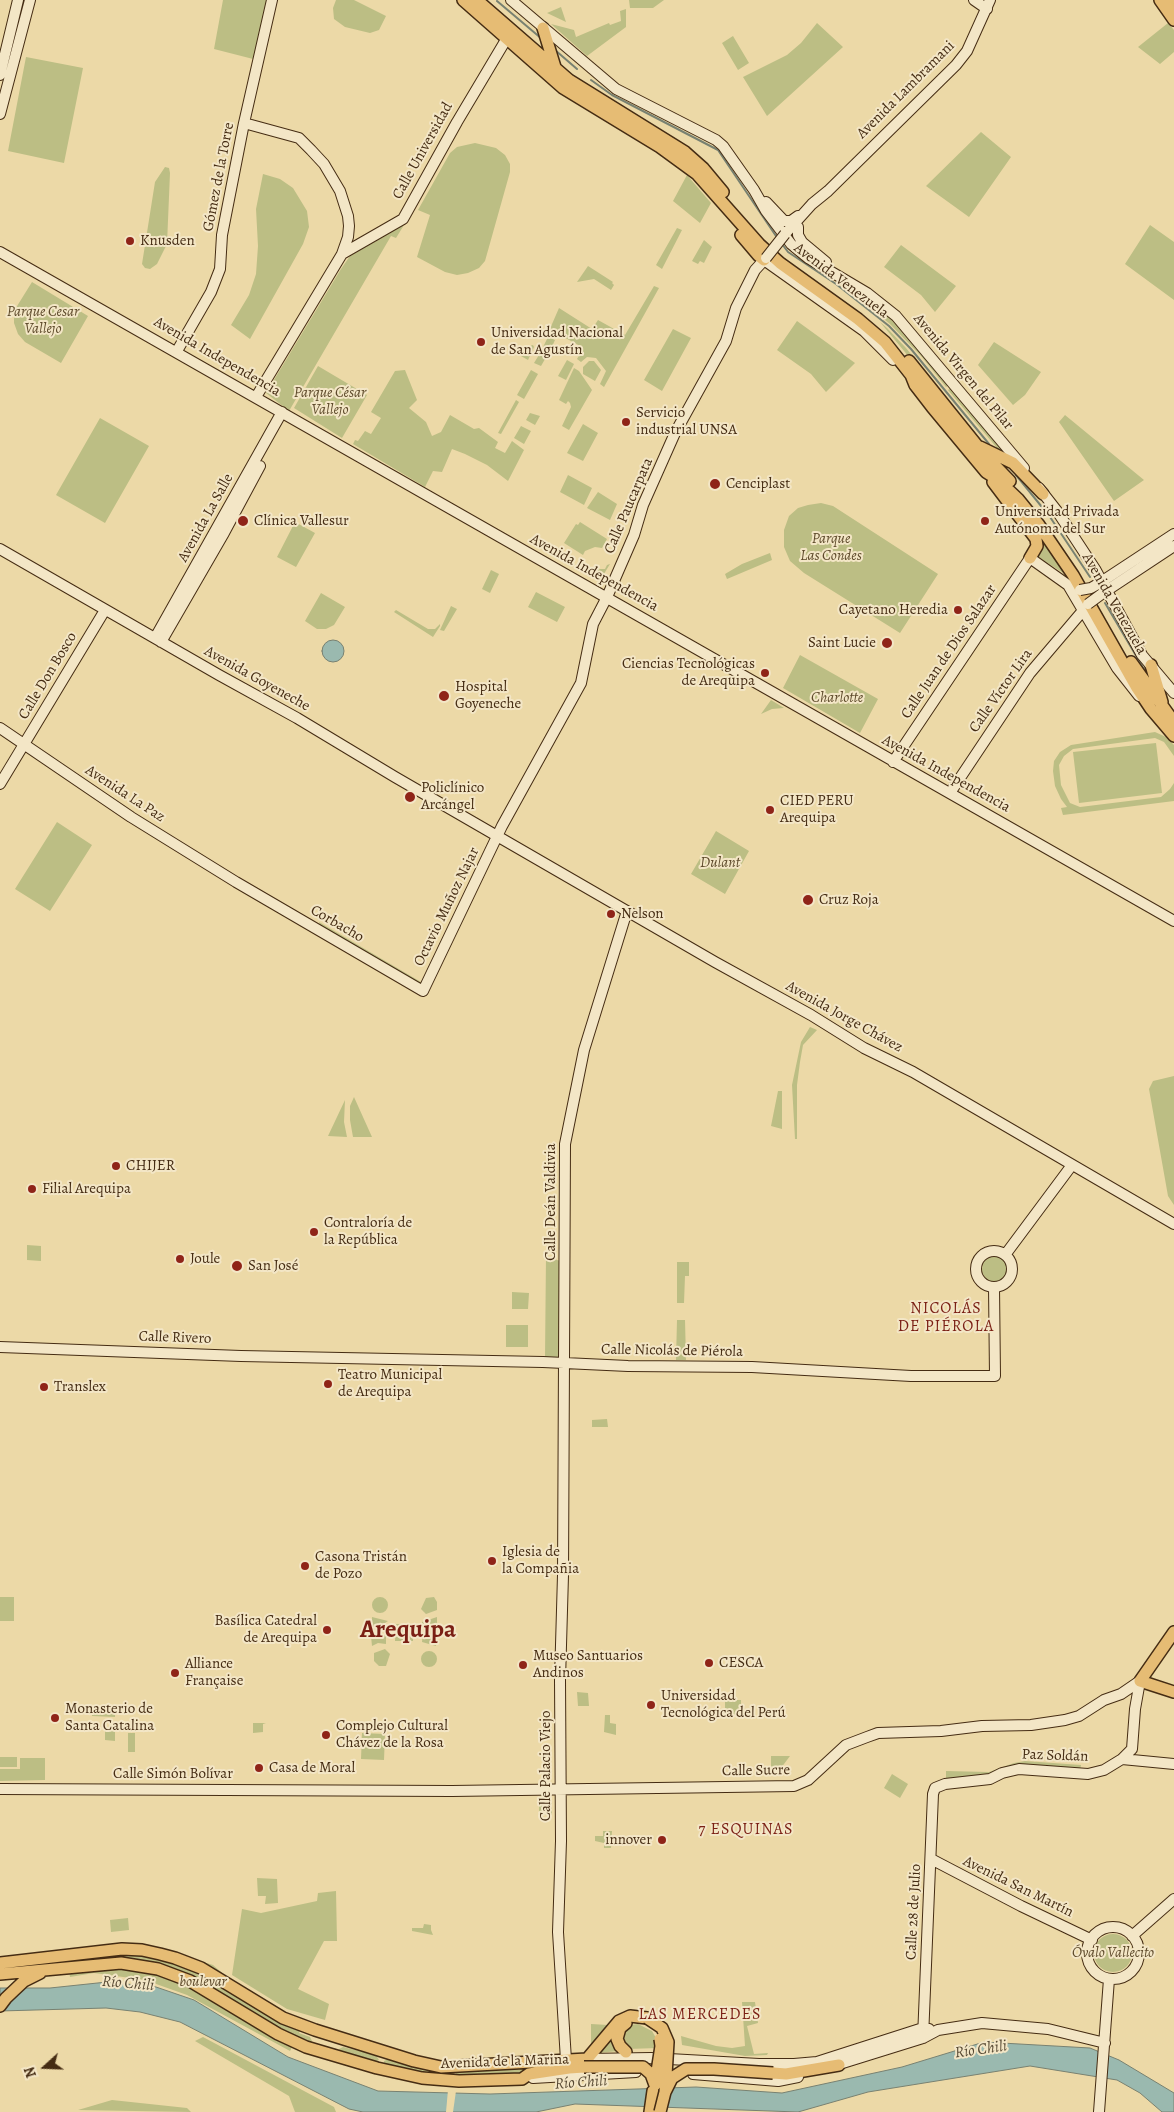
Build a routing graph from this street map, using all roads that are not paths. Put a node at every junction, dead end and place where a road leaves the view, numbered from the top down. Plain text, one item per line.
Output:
1 (18, 0) edge
2 (30, 0) edge
3 (272, 0) edge
4 (463, 0) edge
5 (477, 0) edge
6 (510, 0) edge
7 (974, 0) edge
8 (1160, 0) edge
9 (1170, 0) edge
10 (989, 4) edge
11 (1174, 7) edge
12 (1174, 20) edge
13 (543, 28) junction
14 (507, 38) junction
15 (557, 71) junction
16 (0, 75) edge
17 (0, 114) edge
18 (244, 123) junction
19 (688, 167) junction
20 (754, 190) junction
21 (828, 191) junction
22 (812, 204) junction
23 (798, 227) junction
24 (787, 235) junction
25 (0, 252) edge
26 (342, 254) junction
27 (767, 260) junction
28 (836, 274) junction
29 (177, 352) junction
30 (915, 385) junction
31 (256, 397) junction
32 (284, 414) junction
33 (977, 445) junction
34 (986, 472) junction
35 (1043, 494) junction
36 (1174, 534) edge
37 (1174, 546) edge
38 (0, 549) edge
39 (1030, 558) junction
40 (1068, 585) junction
41 (1103, 588) junction
42 (607, 597) junction
43 (1086, 607) junction
44 (105, 610) junction
45 (158, 640) junction
46 (1151, 665) junction
47 (1174, 693) edge
48 (1151, 709) junction
49 (1165, 711) junction
50 (1174, 722) edge
51 (0, 728) edge
52 (1174, 736) edge
53 (24, 746) junction
54 (894, 762) junction
55 (0, 784) edge
56 (950, 794) junction
57 (499, 836) junction
58 (236, 882) joint
59 (627, 911) junction
60 (1174, 921) edge
61 (421, 991) joint
62 (1072, 1164) junction
63 (1174, 1224) edge
64 (1005, 1255) junction
65 (994, 1287) junction
66 (0, 1347) edge
67 (348, 1358) joint
68 (564, 1364) junction
69 (564, 1472) joint
70 (1174, 1632) edge
71 (1174, 1642) edge
72 (1144, 1679) junction
73 (1174, 1685) edge
74 (1128, 1690) junction
75 (1174, 1692) edge
76 (1136, 1699) junction
77 (1122, 1759) junction
78 (1174, 1764) edge
79 (935, 1788) joint
80 (0, 1789) edge
81 (561, 1789) junction
82 (345, 1790) joint
83 (931, 1860) junction
84 (1174, 1899) edge
85 (1132, 1936) junction
86 (1092, 1940) junction
87 (0, 1964) edge
88 (57, 1969) junction
89 (209, 1972) junction
90 (0, 1974) edge
91 (1109, 1979) junction
92 (201, 1988) junction
93 (0, 2006) edge
94 (923, 2033) junction
95 (612, 2034) junction
96 (344, 2040) junction
97 (1105, 2043) junction
98 (382, 2051) junction
99 (629, 2055) junction
100 (337, 2057) junction
101 (566, 2060) junction
102 (588, 2061) junction
103 (839, 2064) junction
104 (377, 2068) junction
105 (634, 2072) junction
106 (522, 2078) junction
107 (658, 2089) junction
108 (650, 2112) edge
109 (660, 2112) edge
110 (1099, 2112) edge

1 - 16 street
2 - 17 street
3 - 18 street, Gómez de la Torre
4 - 14 main road, Avenida Venezuela
5 - 15 main road, Avenida Venezuela
6 - 13 street, Avenida Virgen del Pilar
7 - 10 street
8 - 12 main road
9 - 11 main road
10 - 21 street, Avenida Lambramani
13 - 15 main road
13 - 20 street, Avenida Virgen del Pilar
14 - 19 main road, Avenida Venezuela
14 - 26 street, Calle Universidad
15 - 33 main road, Avenida Venezuela
18 - 26 street
18 - 29 street, Gómez de la Torre
19 - 27 main road
19 - 30 main road, Avenida Venezuela
20 - 22 street
20 - 28 street, Avenida Virgen del Pilar
21 - 22 street, Avenida Lambramani
21 - 23 street, Avenida Lambramani
22 - 24 street, Avenida Lambramani
23 - 24 street, Avenida Lambramani
23 - 28 street
24 - 27 street, Calle Paucarpata
25 - 29 street, Avenida Independencia
26 - 31 street
27 - 30 street, Avenida Venezuela
27 - 42 street, Calle Paucarpata
28 - 35 street, Avenida Virgen del Pilar
29 - 31 street, Avenida Independencia
30 - 34 main road, Avenida Venezuela
31 - 32 street, Avenida Independencia
32 - 42 street, Avenida Independencia
32 - 45 street, Avenida La Salle
33 - 35 main road
33 - 49 main road, Avenida Venezuela
34 - 39 main road
34 - 48 main road, Avenida Venezuela
35 - 41 street, Avenida Virgen del Pilar
36 - 41 street
37 - 41 street
38 - 44 street, Avenida Goyeneche
39 - 40 street
39 - 54 street, Calle Juan de Dios Salazar
40 - 41 street, bridge
40 - 43 street, Avenida Venezuela
41 - 43 street, Calle Víctor Lira, bridge
41 - 46 street, Avenida Virgen del Pilar
42 - 54 street, Avenida Independencia
42 - 57 street, Calle Paucarpata
43 - 48 street, Avenida Venezuela
43 - 56 street, Calle Víctor Lira
44 - 45 street, Avenida Goyeneche
44 - 53 street, Calle Don Bosco
45 - 57 street, Avenida Goyeneche
46 - 47 street, Avenida Virgen del Pilar
46 - 49 main road
48 - 52 main road, Avenida Venezuela
49 - 50 main road, Avenida Venezuela
51 - 53 street, Avenida La Paz
53 - 55 street, Calle Don Bosco
53 - 58 street, Avenida La Paz
54 - 56 street, Avenida Independencia
56 - 60 street, Avenida Independencia
57 - 59 street, Avenida Jorge Chávez
57 - 61 street, Octavio Muñoz Najar
58 - 61 street, Corbacho
59 - 62 street, Avenida Jorge Chávez
59 - 68 street, Calle Deán Valdivia
62 - 63 street, Avenida Jorge Chávez
62 - 64 street
64 - 65 street
64 - 65 street
65 - 68 street, Calle Nicolás de Piérola
66 - 67 street, Calle Rivero
67 - 68 street, Calle Nicolás de Piérola
68 - 69 street, Calle Deán Valdivia
69 - 81 street, Calle Palacio Viejo
70 - 72 main road
71 - 72 main road
72 - 73 main road
72 - 74 street, Calle Sucre
72 - 75 main road
72 - 76 street
74 - 76 street
74 - 81 street, Calle Sucre
76 - 77 street
77 - 78 street
77 - 79 street, Paz Soldán
79 - 83 street, Calle 28 de Julio
80 - 82 street, Calle Simón Bolívar
81 - 82 street, Calle Sucre
81 - 101 street, Calle Palacio Viejo
83 - 86 street, Avenida San Martín
83 - 94 street, Calle 28 de Julio
84 - 85 street
85 - 86 street
85 - 91 street
86 - 91 street
87 - 89 main road, Avenida de la Marina
88 - 90 main road, Avenida de la Marina
88 - 92 main road, Avenida de la Marina
88 - 93 main road
89 - 92 main road
89 - 96 main road, Avenida de la Marina
91 - 97 street
92 - 100 main road, Avenida de la Marina
94 - 97 street, Avenida de la Marina
94 - 99 street, Avenida de la Marina
94 - 103 street, Avenida de la Marina
95 - 99 main road
95 - 102 main road
95 - 107 main road, bridge
96 - 98 main road, Avenida de la Marina
96 - 100 main road
97 - 110 street
98 - 101 main road, Avenida de la Marina
98 - 104 main road
99 - 102 street, Avenida de la Marina
99 - 105 street
100 - 104 main road, Avenida de la Marina
101 - 102 main road, Avenida de la Marina
102 - 106 main road
102 - 107 main road, bridge
103 - 105 street, Avenida de la Marina
103 - 107 main road, bridge
104 - 106 main road, Avenida de la Marina
105 - 106 street, Avenida de la Marina
107 - 108 main road
107 - 109 main road, bridge

